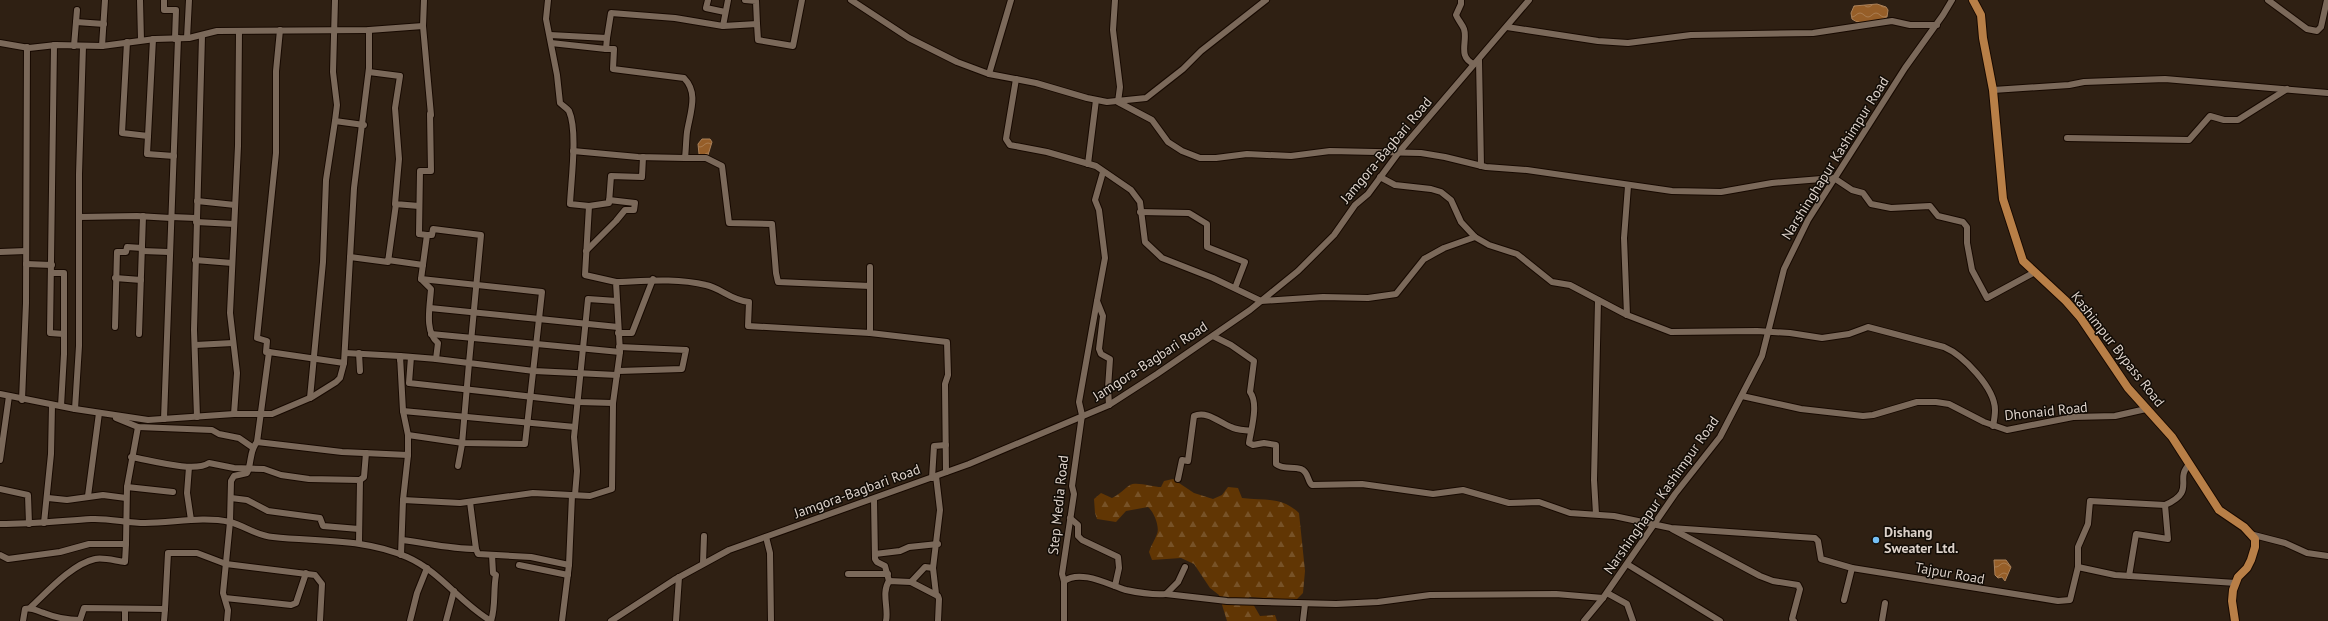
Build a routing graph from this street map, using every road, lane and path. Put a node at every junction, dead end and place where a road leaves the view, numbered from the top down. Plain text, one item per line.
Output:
1 (105, 0) edge
2 (140, 0) edge
3 (164, 0) edge
4 (189, 0) edge
5 (335, 0) edge
6 (424, 0) edge
7 (548, 0) edge
8 (708, 0) edge
9 (728, 0) edge
10 (745, 0) edge
11 (802, 0) edge
12 (851, 0) edge
13 (1011, 0) edge
14 (1115, 0) edge
15 (1266, 0) edge
16 (1460, 0) edge
17 (1529, 0) edge
18 (1952, 0) edge
19 (1974, 0) edge
20 (2268, 0) edge
21 (2327, 0) edge
22 (77, 10) dead end
23 (725, 12) junction
24 (76, 22) junction
25 (104, 24) junction
26 (757, 24) junction
27 (1937, 25) junction
28 (423, 26) junction
29 (724, 26) junction
30 (1507, 27) junction
31 (280, 30) junction
32 (336, 30) junction
33 (369, 30) junction
34 (238, 32) junction
35 (550, 35) junction
36 (202, 36) junction
37 (176, 38) junction
38 (187, 38) junction
39 (607, 38) junction
40 (153, 39) junction
41 (141, 40) junction
42 (127, 42) junction
43 (0, 43) edge
44 (552, 43) junction
45 (54, 45) junction
46 (74, 46) junction
47 (83, 46) junction
48 (102, 46) junction
49 (27, 47) junction
50 (606, 49) junction
51 (1476, 62) junction
52 (369, 72) junction
53 (989, 74) junction
54 (1016, 79) junction
55 (2287, 89) junction
56 (1993, 90) junction
57 (2328, 94) edge
58 (1096, 100) junction
59 (1118, 102) junction
60 (335, 121) junction
61 (364, 126) junction
62 (148, 136) junction
63 (2067, 138) dead end
64 (573, 151) junction
65 (1399, 152) junction
66 (174, 156) junction
67 (643, 157) junction
68 (686, 158) junction
69 (1088, 164) junction
70 (1481, 166) junction
71 (1103, 172) junction
72 (1380, 177) junction
73 (1834, 178) junction
74 (1628, 186) junction
75 (609, 200) junction
76 (197, 201) junction
77 (396, 204) junction
78 (235, 205) junction
79 (419, 206) junction
80 (589, 206) junction
81 (1140, 212) junction
82 (143, 216) junction
83 (79, 217) junction
84 (171, 218) junction
85 (196, 220) junction
86 (234, 224) junction
87 (426, 235) junction
88 (1475, 236) junction
89 (142, 249) junction
90 (26, 251) junction
91 (586, 251) junction
92 (0, 252) edge
93 (169, 252) junction
94 (350, 258) junction
95 (196, 260) junction
96 (388, 260) junction
97 (232, 263) junction
98 (26, 264) junction
99 (52, 265) junction
100 (423, 265) junction
101 (870, 266) dead end
102 (52, 272) junction
103 (2035, 272) junction
104 (115, 278) junction
105 (653, 279) junction
106 (141, 280) junction
107 (421, 280) junction
108 (616, 282) junction
109 (476, 285) junction
110 (870, 286) junction
111 (1236, 288) junction
112 (1598, 300) junction
113 (617, 301) junction
114 (1097, 301) junction
115 (1261, 301) junction
116 (430, 308) junction
117 (474, 313) junction
118 (1627, 315) junction
119 (538, 319) junction
120 (586, 324) junction
121 (115, 327) dead end
122 (618, 330) junction
123 (1768, 332) junction
124 (870, 333) junction
125 (64, 334) junction
126 (139, 334) dead end
127 (431, 334) junction
128 (1213, 336) junction
129 (472, 338) junction
130 (233, 343) junction
131 (536, 344) junction
132 (195, 345) junction
133 (583, 349) junction
134 (619, 349) junction
135 (269, 352) junction
136 (345, 353) junction
137 (359, 353) junction
138 (400, 356) junction
139 (411, 357) junction
140 (314, 359) junction
141 (437, 360) junction
142 (344, 363) junction
143 (469, 364) junction
144 (360, 371) dead end
145 (534, 371) junction
146 (617, 373) junction
147 (581, 375) junction
148 (402, 382) dead end
149 (467, 390) junction
150 (0, 394) edge
151 (9, 396) junction
152 (531, 396) junction
153 (1742, 396) junction
154 (310, 398) junction
155 (22, 400) junction
156 (578, 402) junction
157 (613, 403) junction
158 (52, 405) junction
159 (1109, 405) junction
160 (60, 406) junction
161 (75, 409) junction
162 (2146, 409) junction
163 (403, 411) junction
164 (99, 413) junction
165 (261, 413) junction
166 (108, 414) junction
167 (234, 414) junction
168 (1082, 415) junction
169 (197, 417) junction
170 (465, 417) junction
171 (164, 419) junction
172 (529, 422) junction
173 (1993, 426) junction
174 (138, 427) junction
175 (575, 427) junction
176 (1250, 431) junction
177 (408, 435) junction
178 (257, 442) junction
179 (462, 443) junction
180 (946, 445) junction
181 (252, 447) junction
182 (366, 453) junction
183 (408, 454) junction
184 (131, 457) junction
185 (0, 460) edge
186 (2189, 465) junction
187 (458, 466) dead end
188 (189, 467) junction
189 (250, 468) junction
190 (946, 472) junction
191 (934, 477) junction
192 (1178, 479) dead end
193 (360, 480) junction
194 (127, 487) junction
195 (0, 488) edge
196 (173, 492) dead end
197 (574, 495) junction
198 (88, 496) junction
199 (48, 498) junction
200 (126, 498) junction
201 (230, 498) junction
202 (874, 499) junction
203 (403, 500) junction
204 (470, 502) junction
205 (2165, 505) junction
206 (1596, 514) junction
207 (1070, 518) junction
208 (191, 520) junction
209 (126, 522) junction
210 (230, 522) junction
211 (0, 524) edge
212 (29, 524) junction
213 (44, 524) junction
214 (1653, 525) junction
215 (1671, 528) junction
216 (359, 529) junction
217 (2250, 534) junction
218 (704, 536) dead end
219 (766, 537) junction
220 (402, 540) junction
221 (126, 544) junction
222 (359, 544) junction
223 (938, 544) junction
224 (476, 549) junction
225 (874, 554) junction
226 (0, 555) edge
227 (401, 555) junction
228 (492, 555) junction
229 (2328, 556) edge
230 (226, 564) junction
231 (703, 564) junction
232 (1627, 564) junction
233 (569, 565) junction
234 (519, 566) dead end
235 (1185, 567) dead end
236 (2078, 567) junction
237 (427, 568) junction
238 (933, 568) junction
239 (1852, 568) junction
240 (306, 573) junction
241 (848, 574) dead end
242 (568, 575) junction
243 (2129, 576) junction
244 (679, 577) junction
245 (888, 578) junction
246 (1064, 581) junction
247 (911, 582) junction
248 (2236, 583) junction
249 (1115, 586) junction
250 (454, 591) junction
251 (936, 594) junction
252 (1166, 594) junction
253 (1605, 596) junction
254 (224, 598) junction
255 (1844, 600) dead end
256 (1885, 603) dead end
257 (1305, 604) junction
258 (31, 608) junction
259 (165, 609) junction
260 (125, 610) junction
261 (23, 621) edge
262 (125, 621) edge
263 (164, 621) edge
264 (227, 621) edge
265 (320, 621) edge
266 (410, 621) edge
267 (446, 621) edge
268 (491, 621) edge
269 (562, 621) edge
270 (611, 621) edge
271 (676, 621) edge
272 (770, 621) edge
273 (886, 621) edge
274 (938, 621) edge
275 (1064, 621) edge
276 (1303, 621) edge
277 (1584, 621) edge
278 (1633, 621) edge
279 (1719, 621) edge
280 (1794, 621) edge
281 (1882, 621) edge
282 (2235, 621) edge

1 - 25 street
2 - 41 street
3 - 37 street
4 - 38 street
5 - 32 street
6 - 28 street
7 - 35 street
8 - 23 street
9 - 23 street
10 - 26 street
11 - 26 street
12 - 53 street
13 - 53 street
14 - 59 street
15 - 59 street
16 - 51 street
17 - 30 street, Jamgora-Bagbari Road
18 - 27 street, Narshinghapur Kashimpur Road
19 - 56 main road, Kashimpur Bypass Road
20 - 21 street
22 - 24 street
23 - 29 street
24 - 25 street
24 - 46 street
25 - 48 street
26 - 29 street
27 - 30 street
27 - 73 street, Narshinghapur Kashimpur Road
28 - 33 street
28 - 79 street
29 - 39 street
30 - 51 street, Jamgora-Bagbari Road
31 - 32 street
31 - 34 street
31 - 135 street
32 - 33 street
32 - 60 street
33 - 52 street
34 - 36 street
34 - 78 street
35 - 39 street
35 - 44 street
36 - 38 street
36 - 76 street
37 - 38 street
37 - 40 street
37 - 66 street
39 - 50 street
40 - 41 street
40 - 62 street
41 - 42 street
42 - 48 street
42 - 62 street
43 - 49 street
44 - 50 street
44 - 64 street
45 - 46 street
45 - 49 street
45 - 99 street
46 - 47 street
47 - 48 street
47 - 83 street
49 - 90 street
50 - 68 street
51 - 65 street, Jamgora-Bagbari Road
51 - 70 street
52 - 61 street
52 - 77 street
53 - 54 street
54 - 58 street
54 - 69 street
55 - 56 street
55 - 57 street
55 - 63 street
56 - 103 main road, Kashimpur Bypass Road
58 - 59 street
58 - 69 street
59 - 65 street
60 - 61 street
60 - 140 street
61 - 94 street
62 - 66 street
64 - 67 street
64 - 80 street
65 - 70 street
65 - 72 street, Jamgora-Bagbari Road
66 - 84 street
67 - 68 street
67 - 75 street
68 - 110 street
69 - 71 street
70 - 74 street
71 - 81 street
71 - 114 street, Step Media Road
72 - 88 street
72 - 115 street, Jamgora-Bagbari Road
73 - 74 street
73 - 103 street
73 - 123 street, Narshinghapur Kashimpur Road
74 - 118 street
75 - 80 street
75 - 91 street
76 - 78 street
76 - 85 street
77 - 79 street
77 - 96 street
78 - 86 street
79 - 87 street
80 - 91 street
81 - 111 street
81 - 111 street
82 - 83 street
82 - 84 street
82 - 89 street
83 - 161 street
84 - 85 street
84 - 93 street
85 - 86 street
85 - 95 street
86 - 97 street
87 - 100 street
87 - 109 street
88 - 112 street
88 - 115 street
89 - 93 street
89 - 104 street
89 - 106 street
90 - 92 street
90 - 98 street
91 - 108 street
93 - 171 street
94 - 96 street
94 - 136 street
95 - 97 street
95 - 132 street
96 - 100 street
97 - 130 street
98 - 99 street
98 - 155 street
99 - 102 street
100 - 107 street
101 - 110 street
102 - 125 street
102 - 125 street
103 - 162 main road, Kashimpur Bypass Road
104 - 106 street
104 - 121 street
105 - 108 street
105 - 122 street
105 - 124 street
106 - 126 street
107 - 109 street
107 - 116 street
108 - 113 street
109 - 117 street
109 - 119 street
110 - 124 street
111 - 115 street
112 - 118 street
112 - 206 street
113 - 120 street
113 - 122 street
114 - 159 street
114 - 168 street, Step Media Road
115 - 128 street, Jamgora-Bagbari Road
116 - 117 street
116 - 127 street
117 - 119 street
117 - 129 street
118 - 123 street
119 - 120 street
119 - 131 street
120 - 122 street
120 - 133 street
122 - 134 street
123 - 153 street, Narshinghapur Kashimpur Road
123 - 173 street
124 - 180 street
125 - 160 street
127 - 129 street
127 - 141 street
128 - 159 street, Jamgora-Bagbari Road
128 - 176 street
129 - 131 street
129 - 143 street
130 - 132 street
130 - 167 street
131 - 133 street
131 - 145 street
132 - 169 street
133 - 134 street
133 - 147 street
134 - 146 street
134 - 146 street
135 - 140 street
135 - 165 street
136 - 137 street
136 - 142 street
137 - 138 street
137 - 144 street
138 - 139 street
138 - 148 street
138 - 163 street
139 - 141 street
139 - 149 street
140 - 142 street
140 - 154 street
141 - 143 street
142 - 154 street
143 - 145 street
143 - 149 street
145 - 147 street
145 - 152 street
146 - 147 street
146 - 157 street
147 - 156 street
149 - 152 street
149 - 170 street
150 - 151 street
151 - 155 street
151 - 185 street
152 - 156 street
152 - 172 street
153 - 173 street, Dhonaid Road
153 - 214 street, Narshinghapur Kashimpur Road
154 - 165 street
155 - 158 street
156 - 157 street
156 - 175 street
157 - 197 street
158 - 160 street
158 - 199 street
159 - 168 street, Jamgora-Bagbari Road
160 - 161 street
161 - 164 street
162 - 173 street, Dhonaid Road
162 - 186 main road, Kashimpur Bypass Road
163 - 170 street
163 - 177 street
164 - 166 street
164 - 198 street
165 - 167 street
165 - 178 street
166 - 171 street
166 - 174 street
167 - 169 street
168 - 190 street, Jamgora-Bagbari Road
168 - 207 street, Step Media Road
169 - 171 street
170 - 172 street
170 - 179 street
172 - 175 street
172 - 179 street
174 - 181 street
174 - 184 street
175 - 197 street
176 - 192 street
176 - 206 street, Tajpur Road
177 - 179 street
177 - 183 street
178 - 181 street
178 - 182 street
179 - 187 street
180 - 190 street
180 - 191 street
181 - 189 street
182 - 183 street
182 - 193 street
183 - 203 street
184 - 188 street
184 - 194 street
186 - 205 street
186 - 217 main road, Kashimpur Bypass Road
188 - 189 street
188 - 208 street
189 - 193 street
189 - 201 street
190 - 191 street, Jamgora-Bagbari Road
191 - 202 street, Jamgora-Bagbari Road
191 - 223 street
193 - 216 street
194 - 196 street
194 - 200 street
195 - 212 street
197 - 204 street
197 - 233 street
198 - 199 street
198 - 200 street
199 - 213 street
200 - 209 street
201 - 210 street
201 - 216 street
202 - 219 street, Jamgora-Bagbari Road
202 - 225 street
203 - 204 street
203 - 220 street
204 - 224 street
205 - 236 street
205 - 243 street
206 - 214 street, Tajpur Road
207 - 246 street, Step Media Road
207 - 249 street
208 - 209 street
208 - 210 street
209 - 213 street
209 - 221 street
210 - 222 street
210 - 230 street
211 - 212 street
212 - 213 street
214 - 215 street, Tajpur Road
214 - 232 street, Narshinghapur Kashimpur Road
215 - 239 street, Tajpur Road
215 - 280 street
216 - 222 street
217 - 229 street
217 - 248 main road
218 - 231 street
219 - 231 street, Jamgora-Bagbari Road
219 - 272 street
220 - 224 street
220 - 227 street
221 - 226 street
221 - 258 street
222 - 227 street
223 - 225 street
223 - 238 street
224 - 228 street
225 - 245 street
227 - 237 street
228 - 233 street
228 - 268 street
230 - 240 street
230 - 254 street
230 - 259 street
231 - 244 street, Jamgora-Bagbari Road
232 - 253 street, Narshinghapur Kashimpur Road
232 - 279 street
233 - 242 street
234 - 242 street
235 - 252 street
236 - 239 street, Tajpur Road
236 - 243 street
237 - 250 street
237 - 266 street
238 - 247 street
238 - 251 street
239 - 255 street
240 - 254 street
240 - 265 street
241 - 245 street
242 - 269 street
243 - 248 street
244 - 270 street, Jamgora-Bagbari Road
244 - 271 street
245 - 247 street
245 - 273 street
246 - 249 street
246 - 275 street, Step Media Road
247 - 251 street
248 - 282 main road
249 - 252 street
250 - 267 street
250 - 268 street
251 - 274 street
252 - 257 street
253 - 257 street
253 - 277 street, Narshinghapur Kashimpur Road
253 - 278 street
254 - 264 street
256 - 281 street
257 - 276 street
258 - 260 street
258 - 261 street
259 - 260 street
259 - 263 street
260 - 262 street

